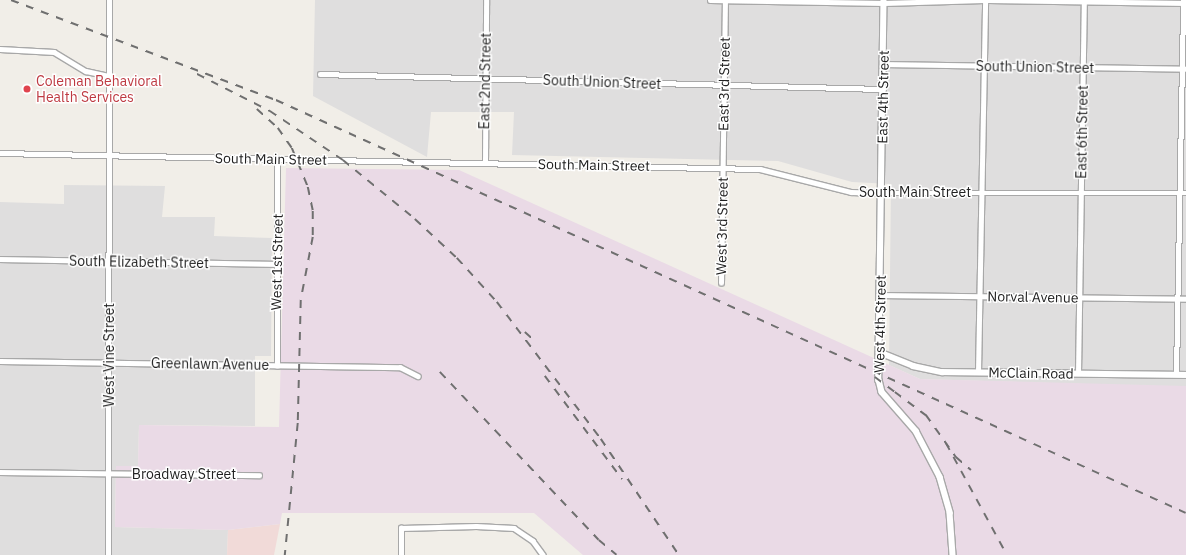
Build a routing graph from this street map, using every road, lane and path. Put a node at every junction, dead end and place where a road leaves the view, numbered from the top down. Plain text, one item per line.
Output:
1 (109, 0) edge
2 (486, 0) edge
3 (710, 0) edge
4 (725, 0) edge
5 (986, 0) edge
6 (884, 1) edge
7 (1084, 1) edge
8 (1184, 2) edge
9 (0, 50) edge
10 (884, 64) junction
11 (984, 66) junction
12 (1083, 67) junction
13 (1184, 69) edge
14 (320, 74) dead end
15 (109, 76) junction
16 (485, 78) junction
17 (724, 86) junction
18 (884, 89) junction
19 (0, 153) edge
20 (108, 155) junction
21 (277, 159) junction
22 (485, 162) junction
23 (723, 169) junction
24 (981, 192) junction
25 (882, 193) junction
26 (1082, 193) junction
27 (1180, 193) junction
28 (1186, 193) edge
29 (0, 259) edge
30 (109, 261) junction
31 (277, 264) junction
32 (721, 283) dead end
33 (880, 295) junction
34 (980, 297) junction
35 (1079, 298) junction
36 (1179, 299) junction
37 (1186, 299) edge
38 (879, 352) junction
39 (0, 361) edge
40 (109, 362) junction
41 (277, 366) junction
42 (978, 372) junction
43 (1078, 373) junction
44 (1176, 374) junction
45 (1186, 374) edge
46 (418, 376) dead end
47 (0, 472) edge
48 (108, 474) junction
49 (259, 475) dead end
50 (108, 555) edge
51 (401, 555) edge
52 (543, 555) edge
53 (953, 555) edge

1 - 15 street, West Vine Street
2 - 16 street, East 2nd Street
3 - 4 street
4 - 6 street
4 - 17 street, East 3rd Street
5 - 6 street
5 - 7 street
5 - 11 street
6 - 10 street, East 4th Street
7 - 8 street
7 - 12 street, East 6th Street
8 - 13 street
9 - 15 street
10 - 11 street, South Union Street
10 - 18 street, East 4th Street
11 - 12 street, South Union Street
11 - 24 street
12 - 13 street, South Union Street
12 - 26 street, East 6th Street
13 - 27 street
14 - 16 street, South Union Street
15 - 20 street, West Vine Street
16 - 17 street, South Union Street
16 - 22 street, East 2nd Street
17 - 18 street, South Union Street
17 - 23 street, East 3rd Street
18 - 25 street, East 4th Street
19 - 20 street, South Main Street
20 - 21 street, South Main Street
20 - 30 street, West Vine Street
21 - 22 street, South Main Street
21 - 31 street, West 1st Street
22 - 23 street, South Main Street
23 - 25 street, South Main Street
23 - 32 street, West 3rd Street
24 - 25 street, South Main Street
24 - 26 street, South Main Street
24 - 34 street
25 - 33 street, West 4th Street
26 - 27 street, South Main Street
26 - 35 street, East 6th Street
27 - 28 street, South Main Street
27 - 36 street
29 - 30 street, South Elizabeth Street
30 - 31 street, South Elizabeth Street
30 - 40 street, West Vine Street
31 - 41 street, West 1st Street
33 - 34 street, Norval Avenue
33 - 38 street, West 4th Street
34 - 35 street, Norval Avenue
34 - 42 street
35 - 36 street, Norval Avenue
35 - 43 street, East 6th Street
36 - 37 street, Norval Avenue
36 - 44 street
38 - 42 street, McClain Road
38 - 53 street, West 4th Street
39 - 40 street, Greenlawn Avenue
40 - 41 street, Greenlawn Avenue
40 - 48 street, West Vine Street
41 - 46 street, Greenlawn Avenue
42 - 43 street, McClain Road
43 - 44 street, McClain Road
44 - 45 street, McClain Road
47 - 48 street, Broadway Street
48 - 49 street, Broadway Street
48 - 50 street, West Vine Street
51 - 52 street

